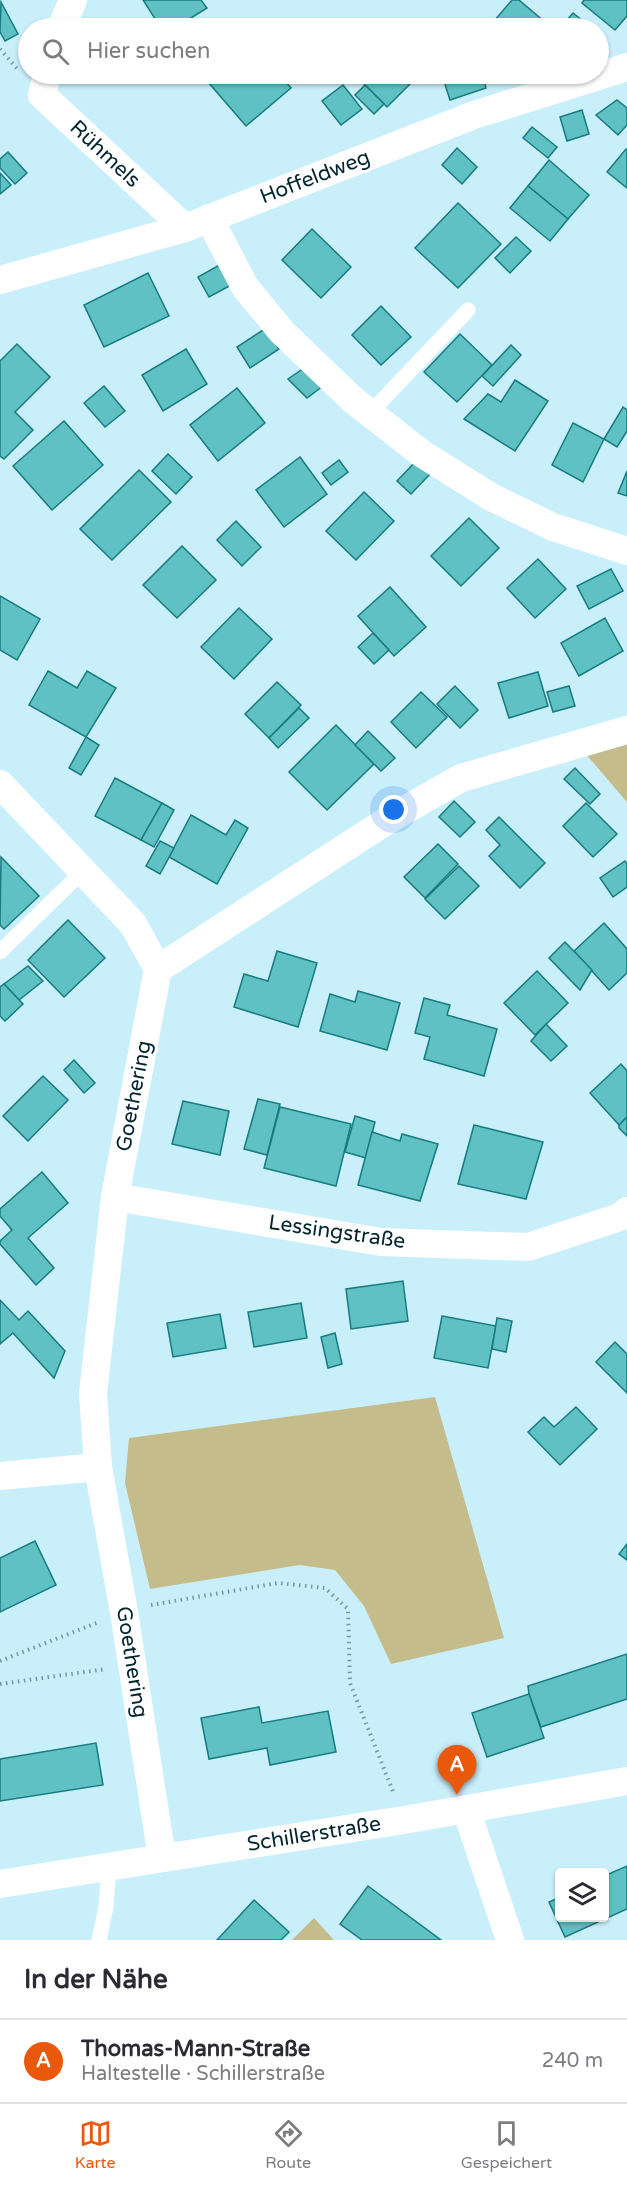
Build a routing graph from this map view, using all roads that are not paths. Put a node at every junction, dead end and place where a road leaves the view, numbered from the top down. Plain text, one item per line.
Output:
1 (73, 0) edge
2 (65, 18) edge
3 (627, 67) edge
4 (609, 73) edge
5 (44, 84) edge
6 (573, 84) edge
7 (197, 223) junction
8 (0, 280) edge
9 (468, 310) dead end
10 (370, 413) junction
11 (627, 551) edge
12 (627, 730) edge
13 (0, 784) edge
14 (82, 871) junction
15 (0, 952) edge
16 (158, 969) junction
17 (115, 1197) junction
18 (627, 1211) edge
19 (98, 1467) junction
20 (0, 1476) edge
21 (627, 1781) edge
22 (466, 1809) junction
23 (162, 1858) junction
24 (109, 1868) junction
25 (0, 1884) edge
26 (99, 1940) edge
27 (510, 1940) edge

1 - 2 street
3 - 4 street, Hoffeldweg
5 - 7 street, Rühmels
6 - 7 street, Hoffeldweg
7 - 8 street, Hoffeldweg
7 - 10 street
9 - 10 lane
10 - 11 street
12 - 16 street
13 - 14 street
14 - 15 lane
14 - 16 street
16 - 17 street, Goethering
17 - 18 street, Lessingstraße
17 - 19 street, Goethering
19 - 20 street
19 - 23 street, Goethering
21 - 22 street, Schillerstraße
22 - 23 street, Schillerstraße
22 - 27 street
23 - 24 street, Schillerstraße
24 - 25 street, Schillerstraße
24 - 26 lane

